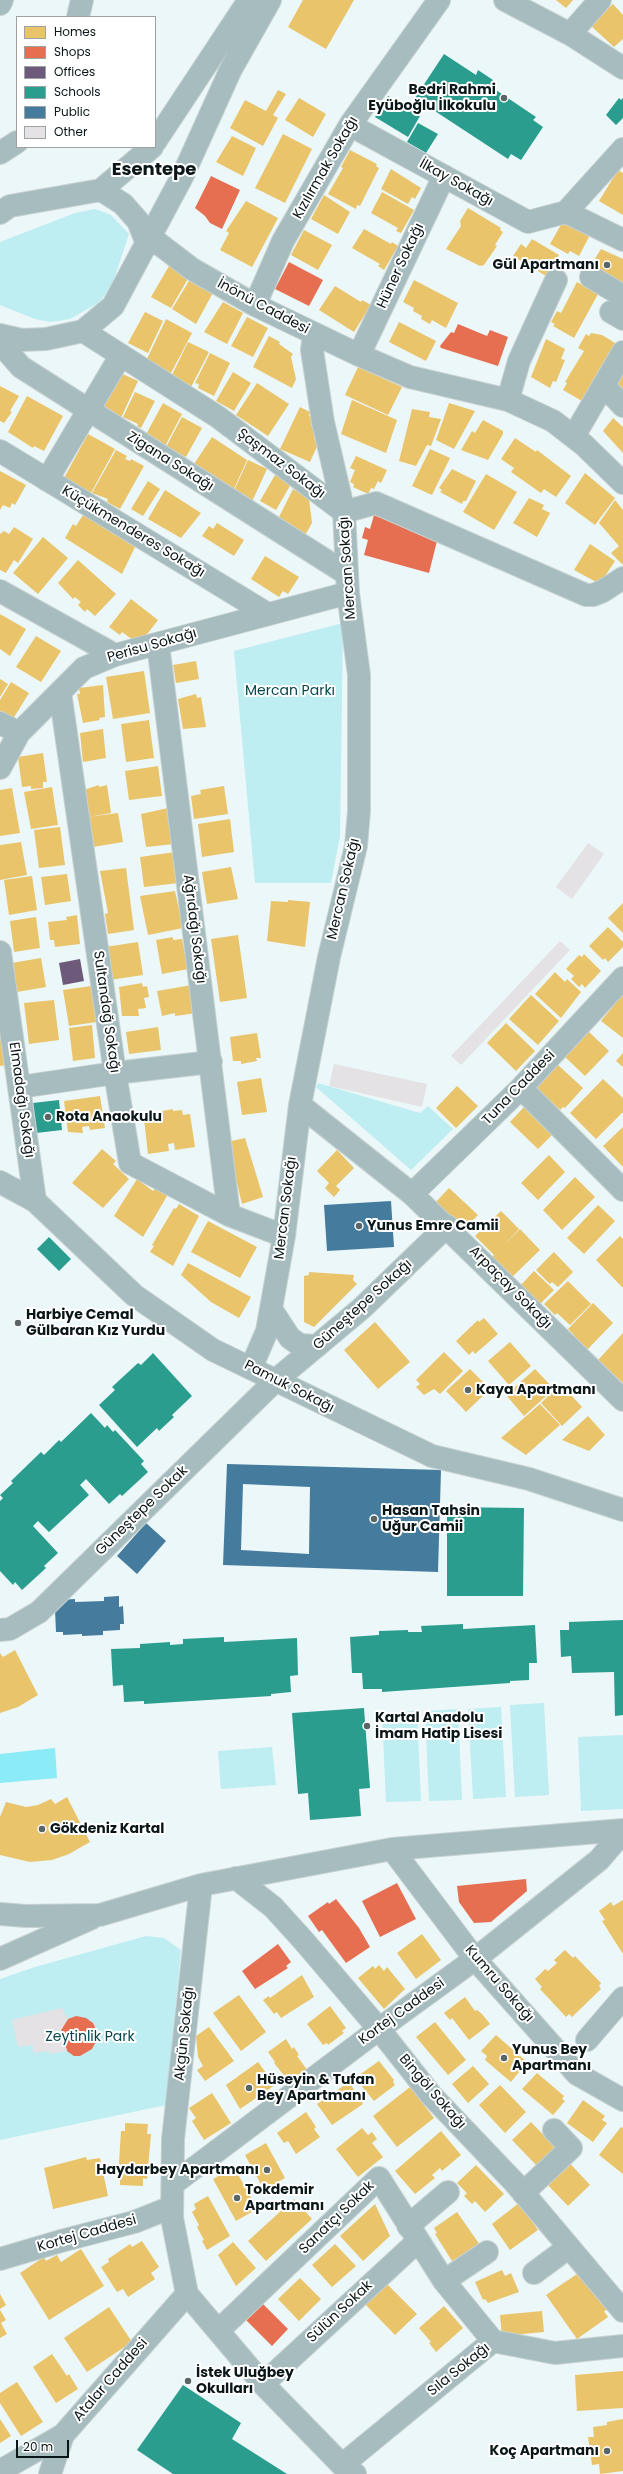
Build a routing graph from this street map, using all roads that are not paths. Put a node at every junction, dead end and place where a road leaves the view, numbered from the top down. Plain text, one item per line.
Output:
1 (2, 0) edge
2 (82, 0) edge
3 (249, 0) edge
4 (270, 0) edge
5 (439, 0) edge
6 (505, 0) edge
7 (600, 0) edge
8 (0, 4) edge
9 (78, 16) edge
10 (570, 34) junction
11 (623, 68) edge
12 (350, 125) junction
13 (156, 140) edge
14 (16, 143) edge
15 (151, 148) edge
16 (623, 149) edge
17 (0, 153) edge
18 (444, 176) junction
19 (101, 190) junction
20 (3, 209) edge
21 (566, 212) junction
22 (623, 240) edge
23 (147, 244) junction
24 (591, 277) dead end
25 (556, 280) dead end
26 (255, 305) junction
27 (619, 309) edge
28 (82, 331) junction
29 (314, 334) junction
30 (0, 335) edge
31 (0, 343) edge
32 (623, 352) edge
33 (359, 355) junction
34 (121, 356) junction
35 (604, 386) junction
36 (508, 400) junction
37 (623, 406) edge
38 (87, 410) junction
39 (574, 436) junction
40 (0, 451) edge
41 (47, 480) junction
42 (623, 483) edge
43 (344, 512) junction
44 (623, 578) edge
45 (348, 584) junction
46 (0, 591) edge
47 (266, 613) junction
48 (158, 644) junction
49 (115, 655) junction
50 (60, 692) junction
51 (9, 728) edge
52 (0, 768) edge
53 (0, 952) edge
54 (623, 978) edge
55 (5, 1017) edge
56 (211, 1062) junction
57 (115, 1073) junction
58 (20, 1087) junction
59 (521, 1088) junction
60 (300, 1105) junction
61 (0, 1182) edge
62 (623, 1190) edge
63 (412, 1194) junction
64 (35, 1201) junction
65 (229, 1215) junction
66 (447, 1226) junction
67 (284, 1236) junction
68 (271, 1308) junction
69 (317, 1346) junction
70 (251, 1368) junction
71 (276, 1380) junction
72 (623, 1400) edge
73 (623, 1510) edge
74 (0, 1630) edge
75 (623, 1831) edge
76 (392, 1849) junction
77 (236, 1878) junction
78 (201, 1885) junction
79 (0, 1914) edge
80 (100, 1915) junction
81 (26, 1916) junction
82 (0, 1959) edge
83 (475, 1959) junction
84 (623, 1998) edge
85 (379, 2029) junction
86 (587, 2040) dead end
87 (623, 2100) edge
88 (554, 2130) dead end
89 (173, 2184) junction
90 (448, 2192) dead end
91 (523, 2193) junction
92 (172, 2206) junction
93 (413, 2233) junction
94 (569, 2247) junction
95 (487, 2252) dead end
96 (0, 2259) edge
97 (534, 2273) dead end
98 (444, 2281) junction
99 (187, 2294) junction
100 (623, 2310) edge
101 (219, 2330) junction
102 (493, 2342) junction
103 (623, 2346) edge
104 (263, 2384) junction
105 (63, 2435) junction
106 (348, 2469) edge
107 (0, 2471) edge
108 (50, 2474) edge

1 - 8 street
2 - 9 street
3 - 13 street
4 - 23 street
5 - 12 street, Kızılırmak Sokağı
6 - 10 street
7 - 10 street
10 - 11 street
12 - 18 street, İlkay Sokağı
12 - 26 street, Kızılırmak Sokağı
14 - 17 street
15 - 19 street
16 - 21 street
18 - 21 street, İlkay Sokağı
18 - 33 street, Hüner Sokağı
19 - 20 street
19 - 23 street
21 - 22 street
23 - 26 street, İnönü Caddesi
23 - 28 street
24 - 27 street
25 - 36 street
26 - 29 street, İnönü Caddesi
28 - 30 street
28 - 34 street, Şaşmaz Sokağı
29 - 33 street, İnönü Caddesi
29 - 43 street, Mercan Sokağı
31 - 38 street, Zigana Sokağı
32 - 35 street
33 - 36 street, İnönü Caddesi
34 - 38 street
34 - 43 street, Şaşmaz Sokağı
35 - 37 street
35 - 39 street
36 - 39 street, İnönü Caddesi
38 - 41 street
38 - 45 street, Zigana Sokağı
39 - 42 street, İnönü Caddesi
40 - 41 street, Küçükmenderes Sokağı
41 - 47 street, Küçükmenderes Sokağı
43 - 44 street
43 - 45 street, Mercan Sokağı
45 - 47 street, Perisu Sokağı
45 - 60 street, Mercan Sokağı
46 - 49 street
47 - 48 street, Perisu Sokağı
48 - 49 street, Perisu Sokağı
48 - 56 street, Ağrıdağı Sokağı
49 - 50 street, Perisu Sokağı
50 - 51 street, Perisu Sokağı
50 - 57 street, Sultandağ Sokağı
51 - 52 street, Perisu Sokağı
53 - 55 street, Elmadağı Sokağı
54 - 59 street, Tuna Caddesi
55 - 58 street, Elmadağı Sokağı
56 - 57 street
56 - 65 street, Ağrıdağı Sokağı
57 - 58 street
57 - 65 street, Sultandağ Sokağı
58 - 64 street, Elmadağı Sokağı
59 - 62 street
59 - 63 street, Tuna Caddesi
60 - 63 street, Arpaçay Sokağı
60 - 67 street, Mercan Sokağı
61 - 64 street, Pamuk Sokağı
63 - 66 street, Arpaçay Sokağı
64 - 70 street, Pamuk Sokağı
65 - 67 street, Sultandağ Sokağı
66 - 69 street, Güneştepe Sokağı
66 - 72 street, Arpaçay Sokağı
67 - 68 street, Mercan Sokağı
68 - 69 street
68 - 70 street, Mercan Sokağı
69 - 71 street, Güneştepe Sokağı
70 - 71 street, Pamuk Sokağı
71 - 73 street, Pamuk Sokağı
71 - 74 street, Güneştepe Sokak
75 - 76 street
75 - 83 street, Kortej Caddesi
76 - 77 street
76 - 83 street, Kumru Sokağı
77 - 78 street
77 - 85 street, Bingöl Sokağı
78 - 80 street
78 - 89 street, Akgün Sokağı
79 - 81 street
80 - 81 street
80 - 82 street
81 - 82 street
83 - 85 street, Kortej Caddesi
83 - 87 street, Kumru Sokağı
84 - 86 street
85 - 89 street, Kortej Caddesi
85 - 91 street, Bingöl Sokağı
88 - 91 street
89 - 92 street, Akgün Sokağı
90 - 93 street, Sülün Sokak
91 - 94 street, Bingöl Sokağı
92 - 96 street, Kortej Caddesi
92 - 99 street, Akgün Sokağı
93 - 98 street, Sanatçı Sokak
93 - 101 street, Sanatçı Sokak
93 - 104 street, Sülün Sokak
94 - 97 street
94 - 100 street, Bingöl Sokağı
95 - 98 street
98 - 102 street, Sanatçı Sokak
99 - 101 street
99 - 105 street, Atalar Caddesi
101 - 104 street
102 - 103 street, Sıla Sokağı
102 - 106 street, Sıla Sokağı
104 - 106 street
105 - 107 street
105 - 108 street, Atalar Caddesi

